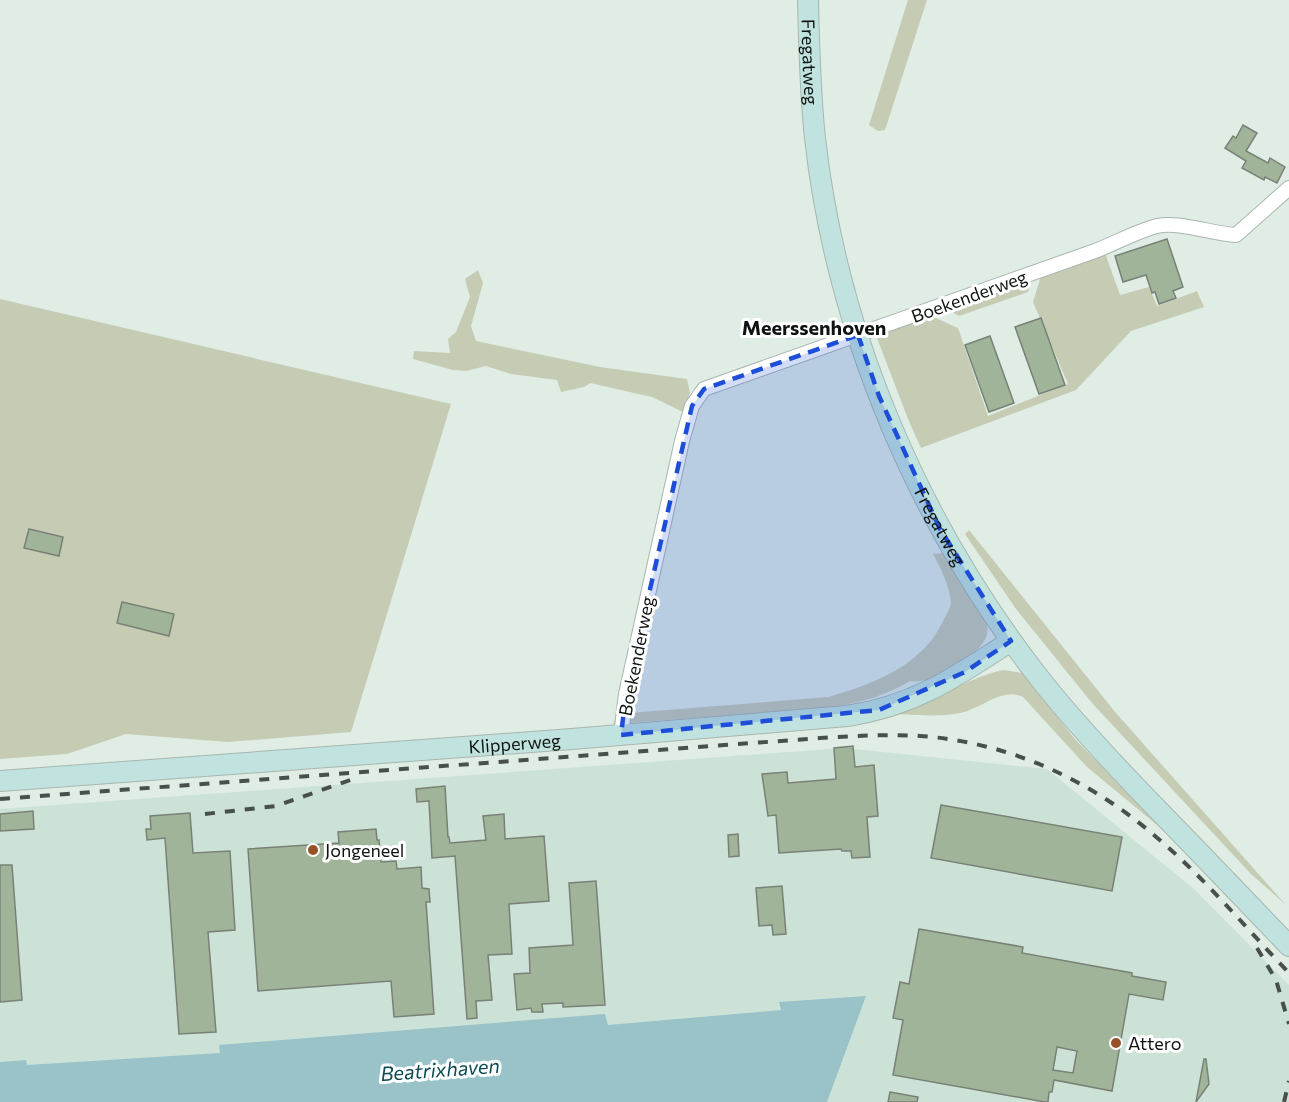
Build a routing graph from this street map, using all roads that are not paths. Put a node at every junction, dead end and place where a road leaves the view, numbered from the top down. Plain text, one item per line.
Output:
1 (808, 0) edge
2 (1289, 188) edge
3 (858, 335) junction
4 (1011, 641) junction
5 (621, 735) junction
6 (0, 781) edge
7 (1289, 946) edge

1 - 3 street, Fregatweg
2 - 3 street, Boekenderweg
3 - 4 street, Fregatweg
3 - 5 street, Boekenderweg
4 - 5 street, Klipperweg
4 - 7 street, Fregatweg
5 - 6 street, Klipperweg

